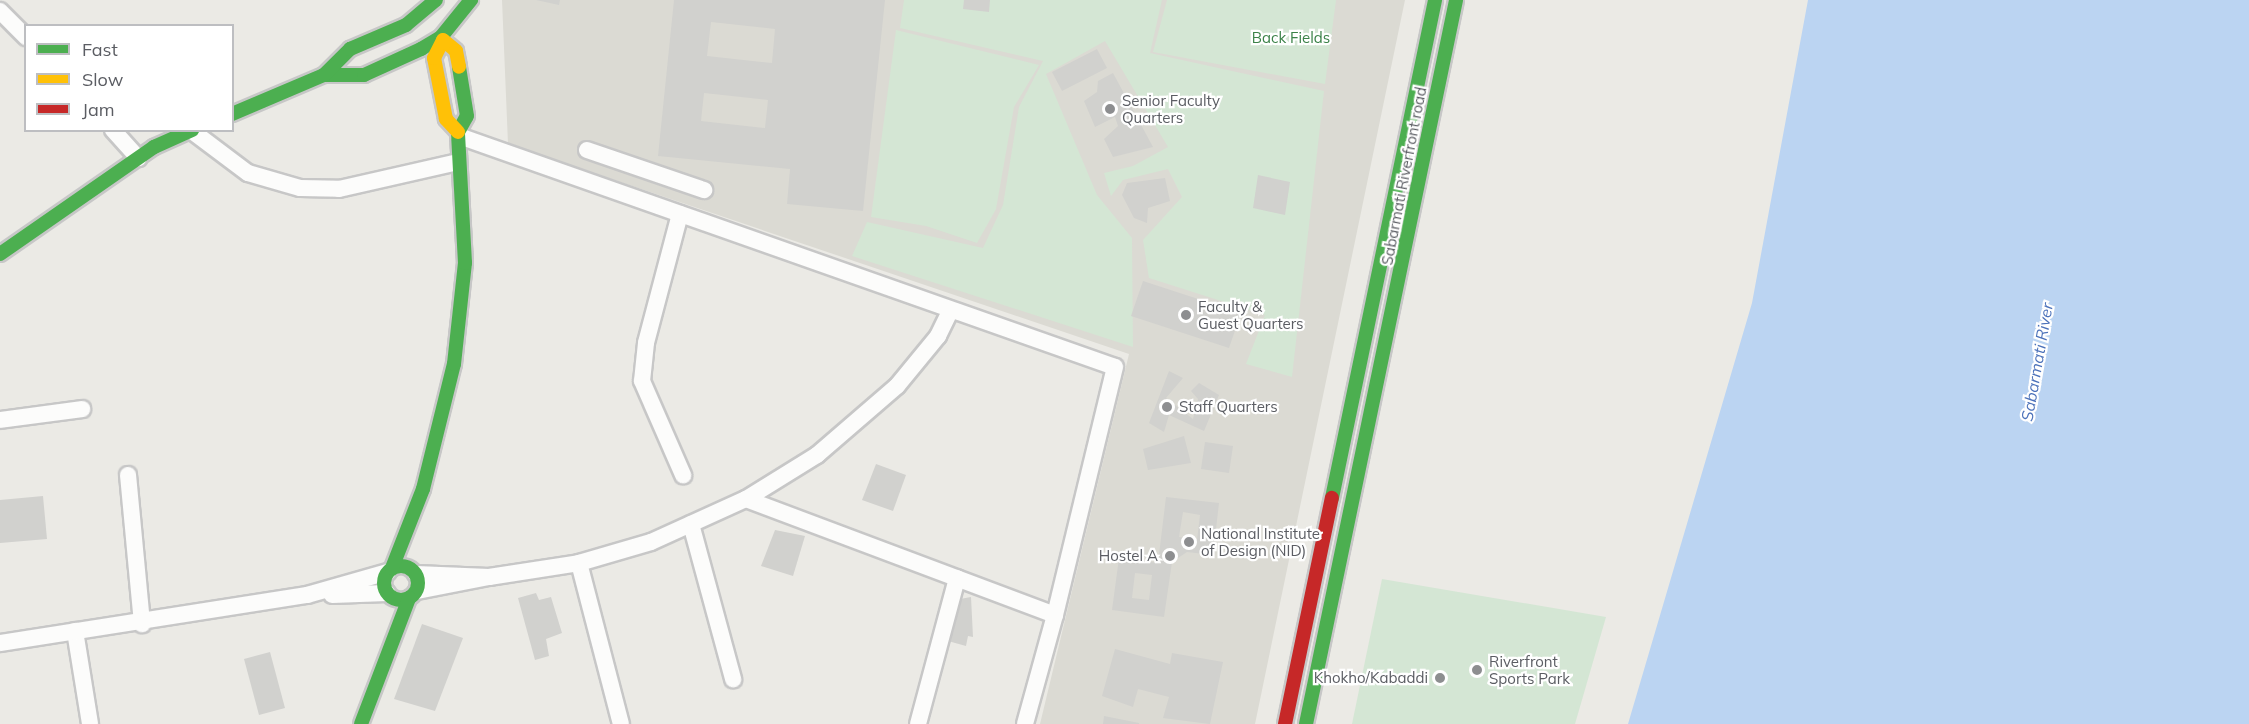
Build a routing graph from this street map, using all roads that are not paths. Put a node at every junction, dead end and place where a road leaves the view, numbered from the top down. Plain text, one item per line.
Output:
1 (436, 0) edge
2 (471, 0) edge
3 (1435, 0) edge
4 (1456, 0) edge
5 (0, 11) edge
6 (424, 13) junction
7 (24, 35) edge
8 (442, 38) junction
9 (324, 75) junction
10 (234, 113) edge
11 (115, 132) edge
12 (190, 132) edge
13 (193, 132) edge
14 (459, 134) junction
15 (587, 150) dead end
16 (138, 158) junction
17 (458, 162) junction
18 (704, 190) dead end
19 (680, 213) junction
20 (0, 254) edge
21 (949, 313) junction
22 (1363, 353) junction
23 (1384, 359) junction
24 (82, 408) dead end
25 (0, 420) edge
26 (128, 475) dead end
27 (683, 475) dead end
28 (423, 489) junction
29 (746, 499) junction
30 (691, 524) junction
31 (579, 563) junction
32 (390, 570) junction
33 (957, 578) junction
34 (414, 584) junction
35 (388, 594) junction
36 (307, 595) junction
37 (1055, 615) junction
38 (141, 624) junction
39 (75, 631) junction
40 (0, 643) edge
41 (733, 679) dead end
42 (376, 683) junction
43 (90, 724) edge
44 (361, 724) edge
45 (621, 724) edge
46 (918, 724) edge
47 (1025, 724) edge
48 (1285, 724) edge
49 (1306, 724) edge

1 - 6 street
2 - 8 street
3 - 22 street, Sabarmati Riverfront road
4 - 23 street, Sabarmati Riverfront road
5 - 7 street
6 - 8 street
6 - 9 street
8 - 9 street
8 - 14 street
8 - 14 street
9 - 10 street
11 - 16 street
12 - 16 street
13 - 17 street
14 - 17 street
14 - 19 street
15 - 18 street
16 - 20 street
17 - 28 street
19 - 21 street
19 - 27 street
21 - 29 street
21 - 37 street
22 - 23 street
22 - 48 street
23 - 49 street
24 - 25 street
26 - 38 street
28 - 32 street
28 - 34 street
29 - 30 street
29 - 33 street
30 - 31 street
30 - 41 street
31 - 34 street
31 - 45 street
32 - 34 street
32 - 35 street
32 - 36 street
33 - 37 street
33 - 46 street
34 - 35 street
34 - 42 street
35 - 36 street
35 - 42 street
36 - 38 street
37 - 47 street
38 - 39 street
39 - 40 street
39 - 43 street
42 - 44 street

